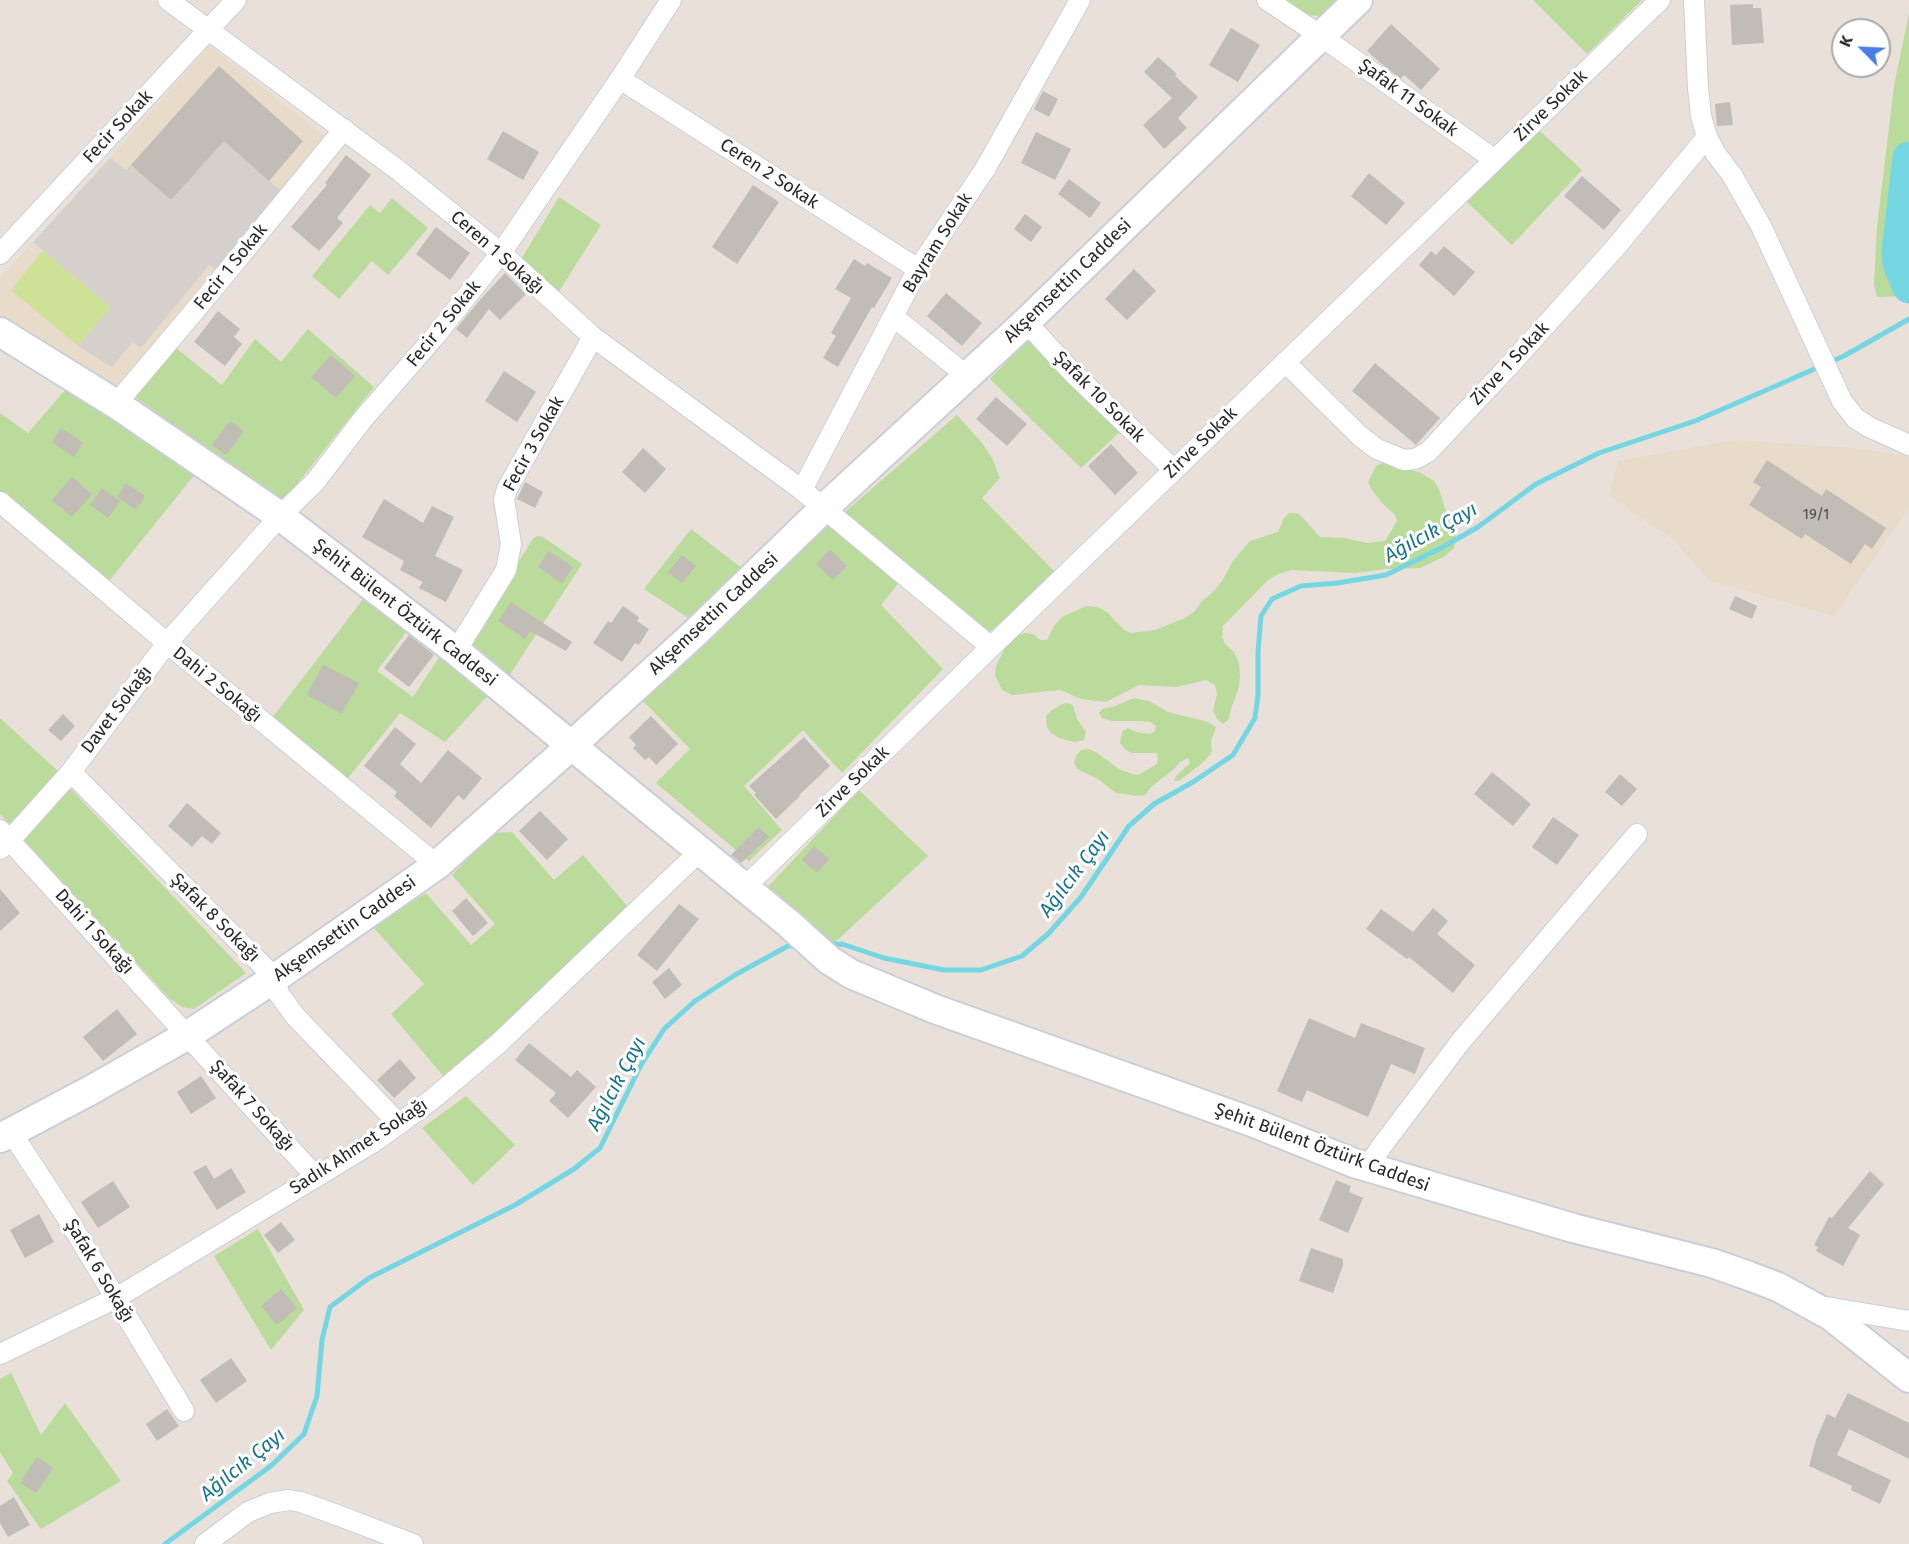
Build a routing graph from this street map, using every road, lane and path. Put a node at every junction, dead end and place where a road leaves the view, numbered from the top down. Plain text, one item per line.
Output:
1 (168, 0) edge
2 (236, 0) edge
3 (671, 0) edge
4 (1080, 0) edge
5 (1267, 0) edge
6 (1358, 0) edge
7 (1660, 0) edge
8 (1694, 0) edge
9 (207, 30) junction
10 (1321, 36) junction
11 (620, 79) junction
12 (344, 129) junction
13 (1707, 137) junction
14 (1495, 160) junction
15 (501, 253) junction
16 (0, 254) edge
17 (918, 269) junction
18 (894, 317) junction
19 (1026, 322) junction
20 (0, 332) edge
21 (593, 337) junction
22 (1285, 362) junction
23 (968, 376) junction
24 (116, 404) junction
25 (1909, 445) edge
26 (1174, 470) junction
27 (802, 490) junction
28 (0, 502) edge
29 (823, 509) junction
30 (280, 516) junction
31 (167, 644) junction
32 (991, 647) junction
33 (456, 651) junction
34 (572, 745) junction
35 (71, 772) junction
36 (1637, 834) dead end
37 (3, 840) edge
38 (699, 852) junction
39 (436, 865) junction
40 (744, 888) junction
41 (275, 978) junction
42 (188, 1035) junction
43 (399, 1124) junction
44 (6, 1135) edge
45 (1368, 1167) junction
46 (316, 1177) junction
47 (116, 1298) junction
48 (1821, 1310) junction
49 (1909, 1321) edge
50 (0, 1354) edge
51 (1909, 1378) edge
52 (184, 1411) dead end
53 (205, 1544) edge
54 (412, 1544) edge

1 - 9 street, Ceren 1 Sokağı
2 - 9 street, Fecir Sokak
3 - 11 street, Fecir 2 Sokak
4 - 17 street, Bayram Sokak
5 - 10 street, Şafak 11 Sokak
6 - 10 street, Akşemsettin Caddesi
7 - 14 street, Zirve Sokak
8 - 13 street
9 - 12 street, Ceren 1 Sokağı
9 - 16 street, Fecir Sokak
10 - 14 street, Şafak 11 Sokak
10 - 19 street, Akşemsettin Caddesi
11 - 15 street, Fecir 2 Sokak
11 - 17 street, Ceren 2 Sokak
12 - 15 street, Ceren 1 Sokağı
12 - 24 street, Fecir 1 Sokak
13 - 22 street, Zirve 1 Sokak
13 - 25 street
14 - 22 street, Zirve Sokak
15 - 21 street, Ceren 1 Sokağı
15 - 30 street, Fecir 2 Sokak
17 - 18 street, Bayram Sokak
18 - 23 street
18 - 27 street, Bayram Sokak
19 - 23 street, Akşemsettin Caddesi
19 - 26 street, Şafak 10 Sokak
20 - 24 street, Şehit Bülent Öztürk Caddesi
21 - 27 street, Ceren 1 Sokağı
21 - 33 street, Fecir 3 Sokak
22 - 26 street, Zirve Sokak
23 - 29 street, Akşemsettin Caddesi
24 - 30 street, Şehit Bülent Öztürk Caddesi
26 - 32 street, Zirve Sokak
27 - 29 street, Ceren 1 Sokağı
28 - 31 street, Dahi 2 Sokağı
29 - 32 street, Ceren 1 Sokağı
29 - 34 street, Akşemsettin Caddesi
30 - 31 street, Davet Sokağı
30 - 33 street, Şehit Bülent Öztürk Caddesi
31 - 35 street, Davet Sokağı
31 - 39 street, Dahi 2 Sokağı
32 - 40 street, Zirve Sokak
33 - 34 street, Şehit Bülent Öztürk Caddesi
34 - 38 street, Şehit Bülent Öztürk Caddesi
34 - 39 street, Akşemsettin Caddesi
35 - 37 street, Davet Sokağı
35 - 41 street, Şafak 8 Sokağı
36 - 45 street
37 - 42 street, Dahi 1 Sokağı
38 - 40 street, Şehit Bülent Öztürk Caddesi
38 - 43 street, Sadık Ahmet Sokağı
39 - 41 street, Akşemsettin Caddesi
40 - 45 street, Şehit Bülent Öztürk Caddesi
41 - 42 street, Akşemsettin Caddesi
41 - 43 street, Şafak 8 Sokağı
42 - 44 street, Akşemsettin Caddesi
42 - 46 street, Şafak 7 Sokağı
43 - 46 street, Sadık Ahmet Sokağı
44 - 47 street, Şafak 6 Sokağı
45 - 48 street, Şehit Bülent Öztürk Caddesi
46 - 47 street, Sadık Ahmet Sokağı
47 - 50 street, Sadık Ahmet Sokağı
47 - 52 street, Şafak 6 Sokağı
48 - 49 street
48 - 51 street, Şehit Bülent Öztürk Caddesi
53 - 54 street

